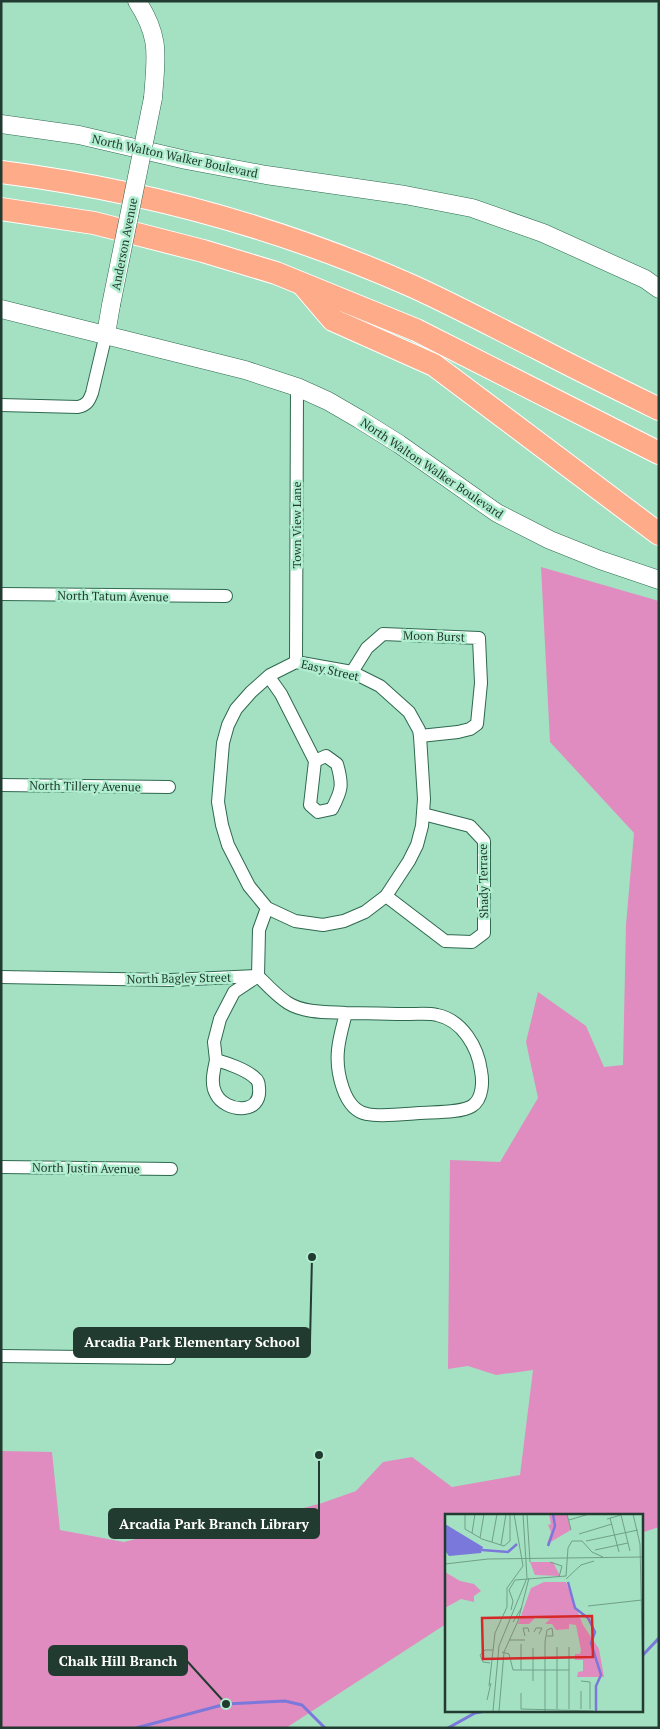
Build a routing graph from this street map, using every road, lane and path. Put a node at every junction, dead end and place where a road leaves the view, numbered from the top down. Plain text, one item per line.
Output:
1 (137, 1) edge
2 (1, 124) edge
3 (1, 172) edge
4 (1, 209) edge
5 (37, 213) junction
6 (1, 224) edge
7 (302, 284) junction
8 (659, 289) edge
9 (1, 309) edge
10 (106, 334) junction
11 (297, 387) junction
12 (1, 405) edge
13 (659, 409) edge
14 (659, 454) edge
15 (659, 534) edge
16 (659, 580) edge
17 (1, 594) edge
18 (226, 596) dead end
19 (296, 662) junction
20 (352, 672) junction
21 (269, 676) junction
22 (420, 736) junction
23 (315, 760) dead end
24 (1, 784) edge
25 (170, 787) dead end
26 (423, 814) junction
27 (386, 896) junction
28 (267, 908) junction
29 (258, 976) junction
30 (1, 977) edge
31 (346, 1013) junction
32 (216, 1060) dead end
33 (1, 1167) edge
34 (171, 1169) dead end
35 (1, 1356) edge
36 (169, 1358) dead end

1 - 10 main road, Anderson Avenue, bridge
2 - 8 main road, North Walton Walker Boulevard
3 - 13 highway
4 - 5 highway
5 - 6 highway
5 - 7 highway
7 - 14 highway
7 - 15 highway
9 - 10 main road, North Walton Walker Boulevard
10 - 11 main road, North Walton Walker Boulevard
10 - 12 street, Anderson Avenue
11 - 16 main road, North Walton Walker Boulevard
11 - 19 street, Town View Lane
17 - 18 street, North Tatum Avenue
19 - 20 street, Easy Street
19 - 21 street, Easy Street
20 - 22 street, Easy Street
20 - 22 street, Moon Burst
21 - 23 street
21 - 28 street, Easy Street
22 - 26 street, Easy Street
24 - 25 street, North Tillery Avenue
26 - 27 street, Easy Street
26 - 27 street, Shady Terrace
27 - 28 street, Easy Street
28 - 29 street
29 - 30 street, North Bagley Street
29 - 31 street
29 - 32 street
31 - 31 street
33 - 34 street, North Justin Avenue
35 - 36 street

